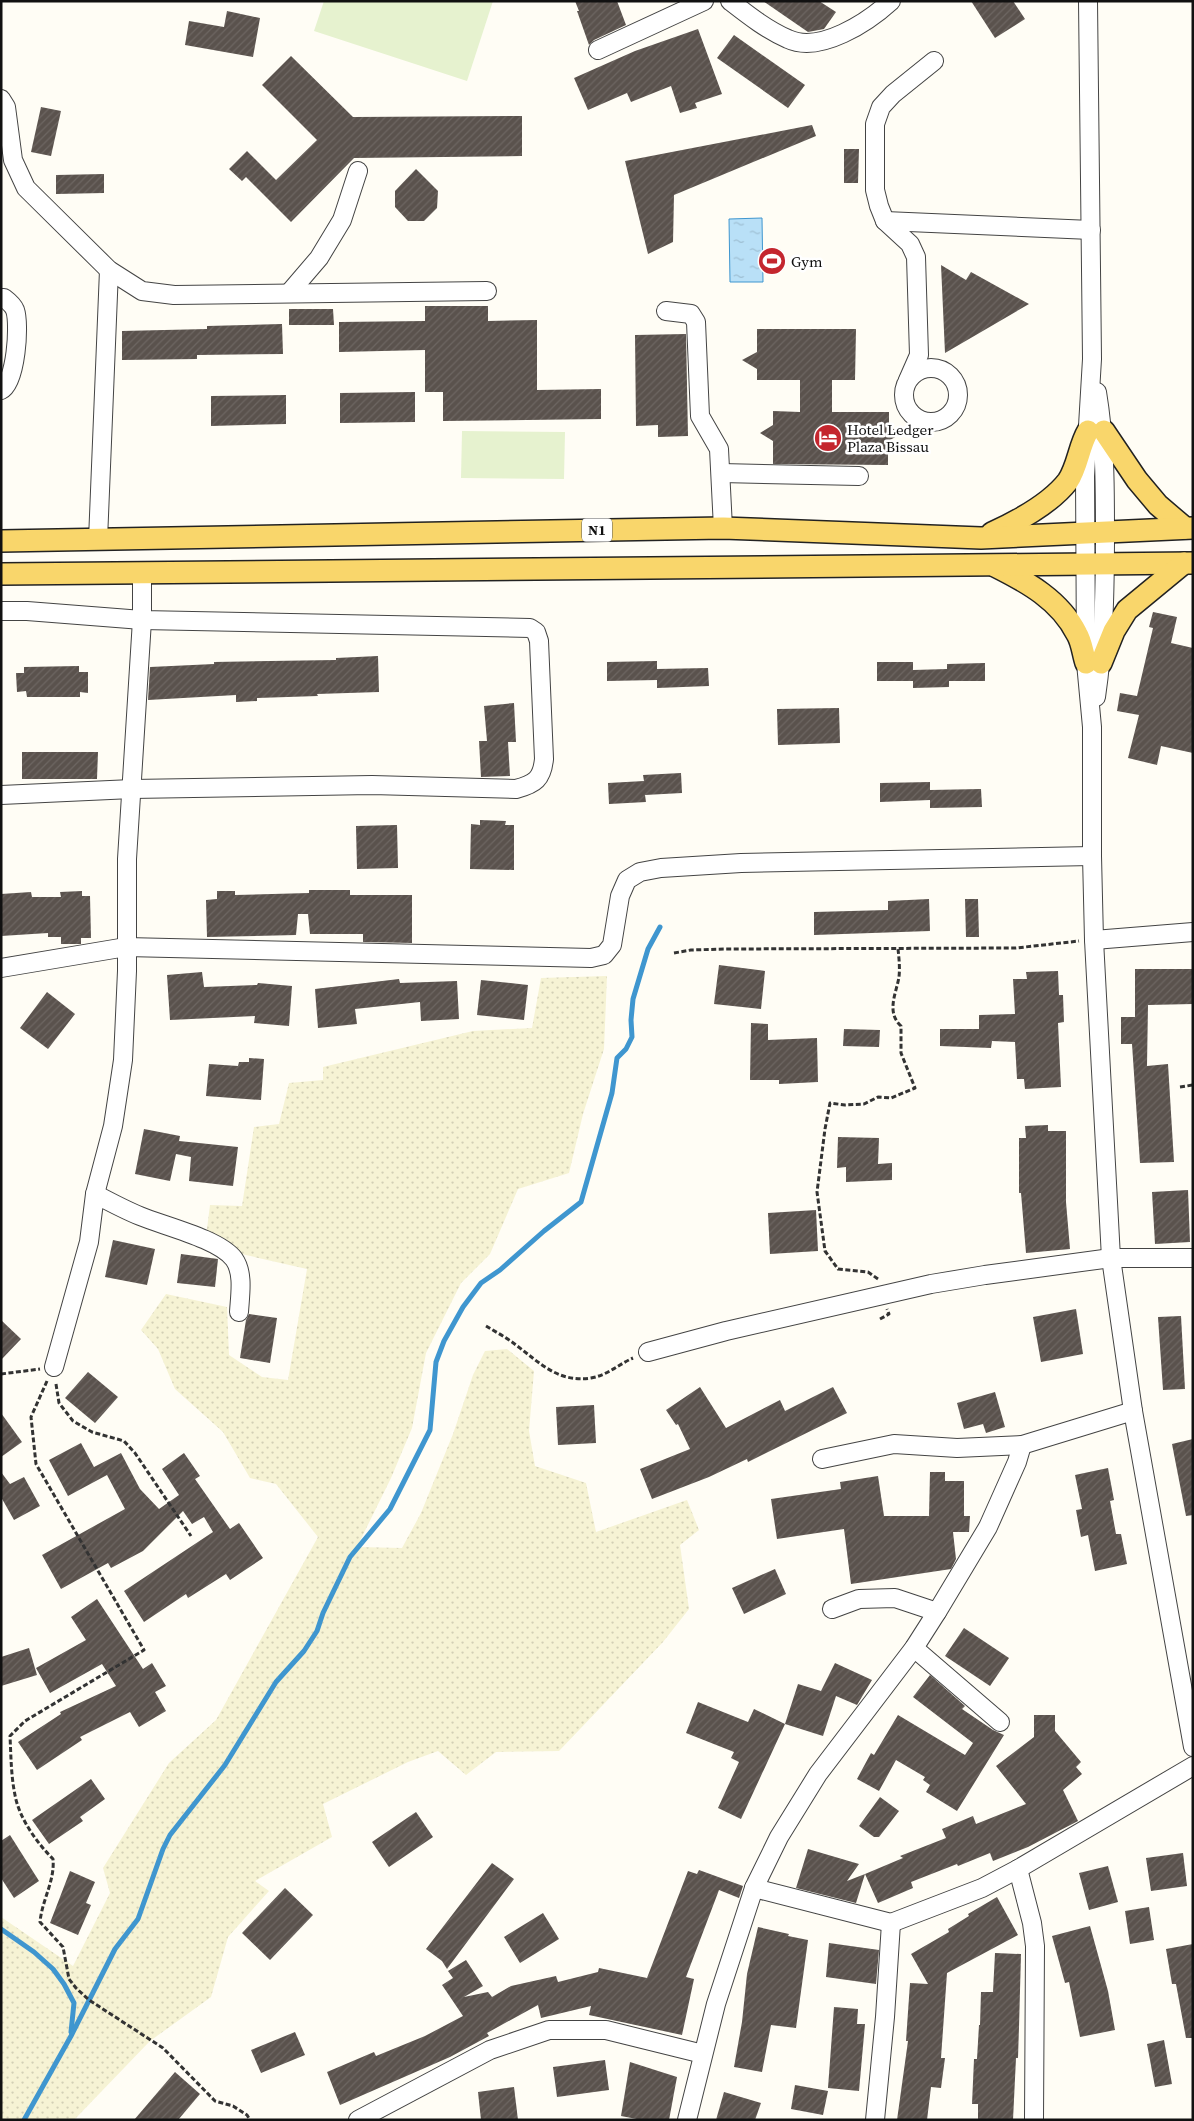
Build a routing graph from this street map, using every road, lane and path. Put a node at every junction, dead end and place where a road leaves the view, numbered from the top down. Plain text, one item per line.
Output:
1 (704, 1) edge
2 (730, 1) edge
3 (891, 1) edge
4 (1088, 1) edge
5 (598, 50) dead end
6 (934, 61) dead end
7 (1, 99) edge
8 (358, 171) dead end
9 (885, 221) junction
10 (1091, 230) junction
11 (109, 270) junction
12 (487, 291) dead end
13 (289, 293) junction
14 (1, 298) edge
15 (666, 311) dead end
16 (908, 380) dead end
17 (1, 390) edge
18 (1096, 431) junction
19 (720, 473) junction
20 (859, 476) dead end
21 (723, 528) junction
22 (1189, 528) edge
23 (1105, 531) junction
24 (1084, 532) junction
25 (982, 538) junction
26 (98, 540) junction
27 (1, 541) edge
28 (1188, 563) edge
29 (990, 564) junction
30 (1095, 564) junction
31 (142, 573) junction
32 (1, 574) edge
33 (1, 611) edge
34 (142, 620) junction
35 (1094, 663) junction
36 (132, 789) junction
37 (1, 795) edge
38 (1092, 856) junction
39 (1193, 932) edge
40 (1094, 940) junction
41 (126, 947) junction
42 (898, 948) junction
43 (674, 953) dead end
44 (1, 968) edge
45 (1193, 1085) edge
46 (1180, 1087) dead end
47 (95, 1194) junction
48 (1111, 1258) junction
49 (1193, 1258) edge
50 (882, 1295) junction
51 (239, 1312) dead end
52 (880, 1319) dead end
53 (486, 1326) dead end
54 (648, 1352) joint
55 (54, 1367) junction
56 (1, 1374) edge
57 (1133, 1411) junction
58 (1022, 1445) junction
59 (822, 1459) dead end
60 (191, 1536) dead end
61 (832, 1609) dead end
62 (937, 1612) junction
63 (914, 1648) junction
64 (1000, 1722) dead end
65 (1193, 1747) edge
66 (1193, 1766) edge
67 (1018, 1869) junction
68 (754, 1888) junction
69 (891, 1923) junction
70 (704, 2054) junction
71 (250, 2120) edge
72 (358, 2120) edge
73 (687, 2120) edge
74 (875, 2120) edge
75 (1034, 2120) edge

1 - 5 street
2 - 3 street
4 - 10 street
6 - 9 street
7 - 11 street
8 - 13 street
9 - 10 street
9 - 16 street
10 - 18 street
11 - 13 street
11 - 26 street
12 - 13 street
14 - 17 street
15 - 19 street
18 - 22 main road
18 - 23 street
18 - 24 street
18 - 25 main road
19 - 20 street
19 - 21 street
21 - 25 main road, N1
21 - 26 main road, N1
22 - 23 main road, N1
23 - 24 main road, N1
23 - 30 street
24 - 25 main road, N1
24 - 30 street
26 - 27 main road, N1
28 - 30 main road
28 - 35 main road
29 - 30 main road
29 - 31 main road
29 - 35 main road
30 - 35 street
31 - 32 main road
31 - 34 street
33 - 34 street
34 - 36 street
34 - 36 street
35 - 38 street
36 - 37 street
36 - 41 street
38 - 40 street
38 - 41 street
39 - 40 street
40 - 42 path
40 - 48 street
41 - 44 street
41 - 47 street
42 - 43 path
42 - 50 path
45 - 46 path
47 - 51 street
47 - 55 street
48 - 49 street
48 - 50 street
48 - 57 street
50 - 52 path
50 - 54 street
53 - 54 path
55 - 56 path
55 - 60 path
55 - 71 path
57 - 58 street
57 - 65 street
58 - 59 street
58 - 62 street
61 - 62 street
62 - 63 street
63 - 64 street
63 - 68 street
66 - 67 street
67 - 69 street
67 - 75 street
68 - 69 street
68 - 70 street
69 - 74 street
70 - 72 street
70 - 73 street

